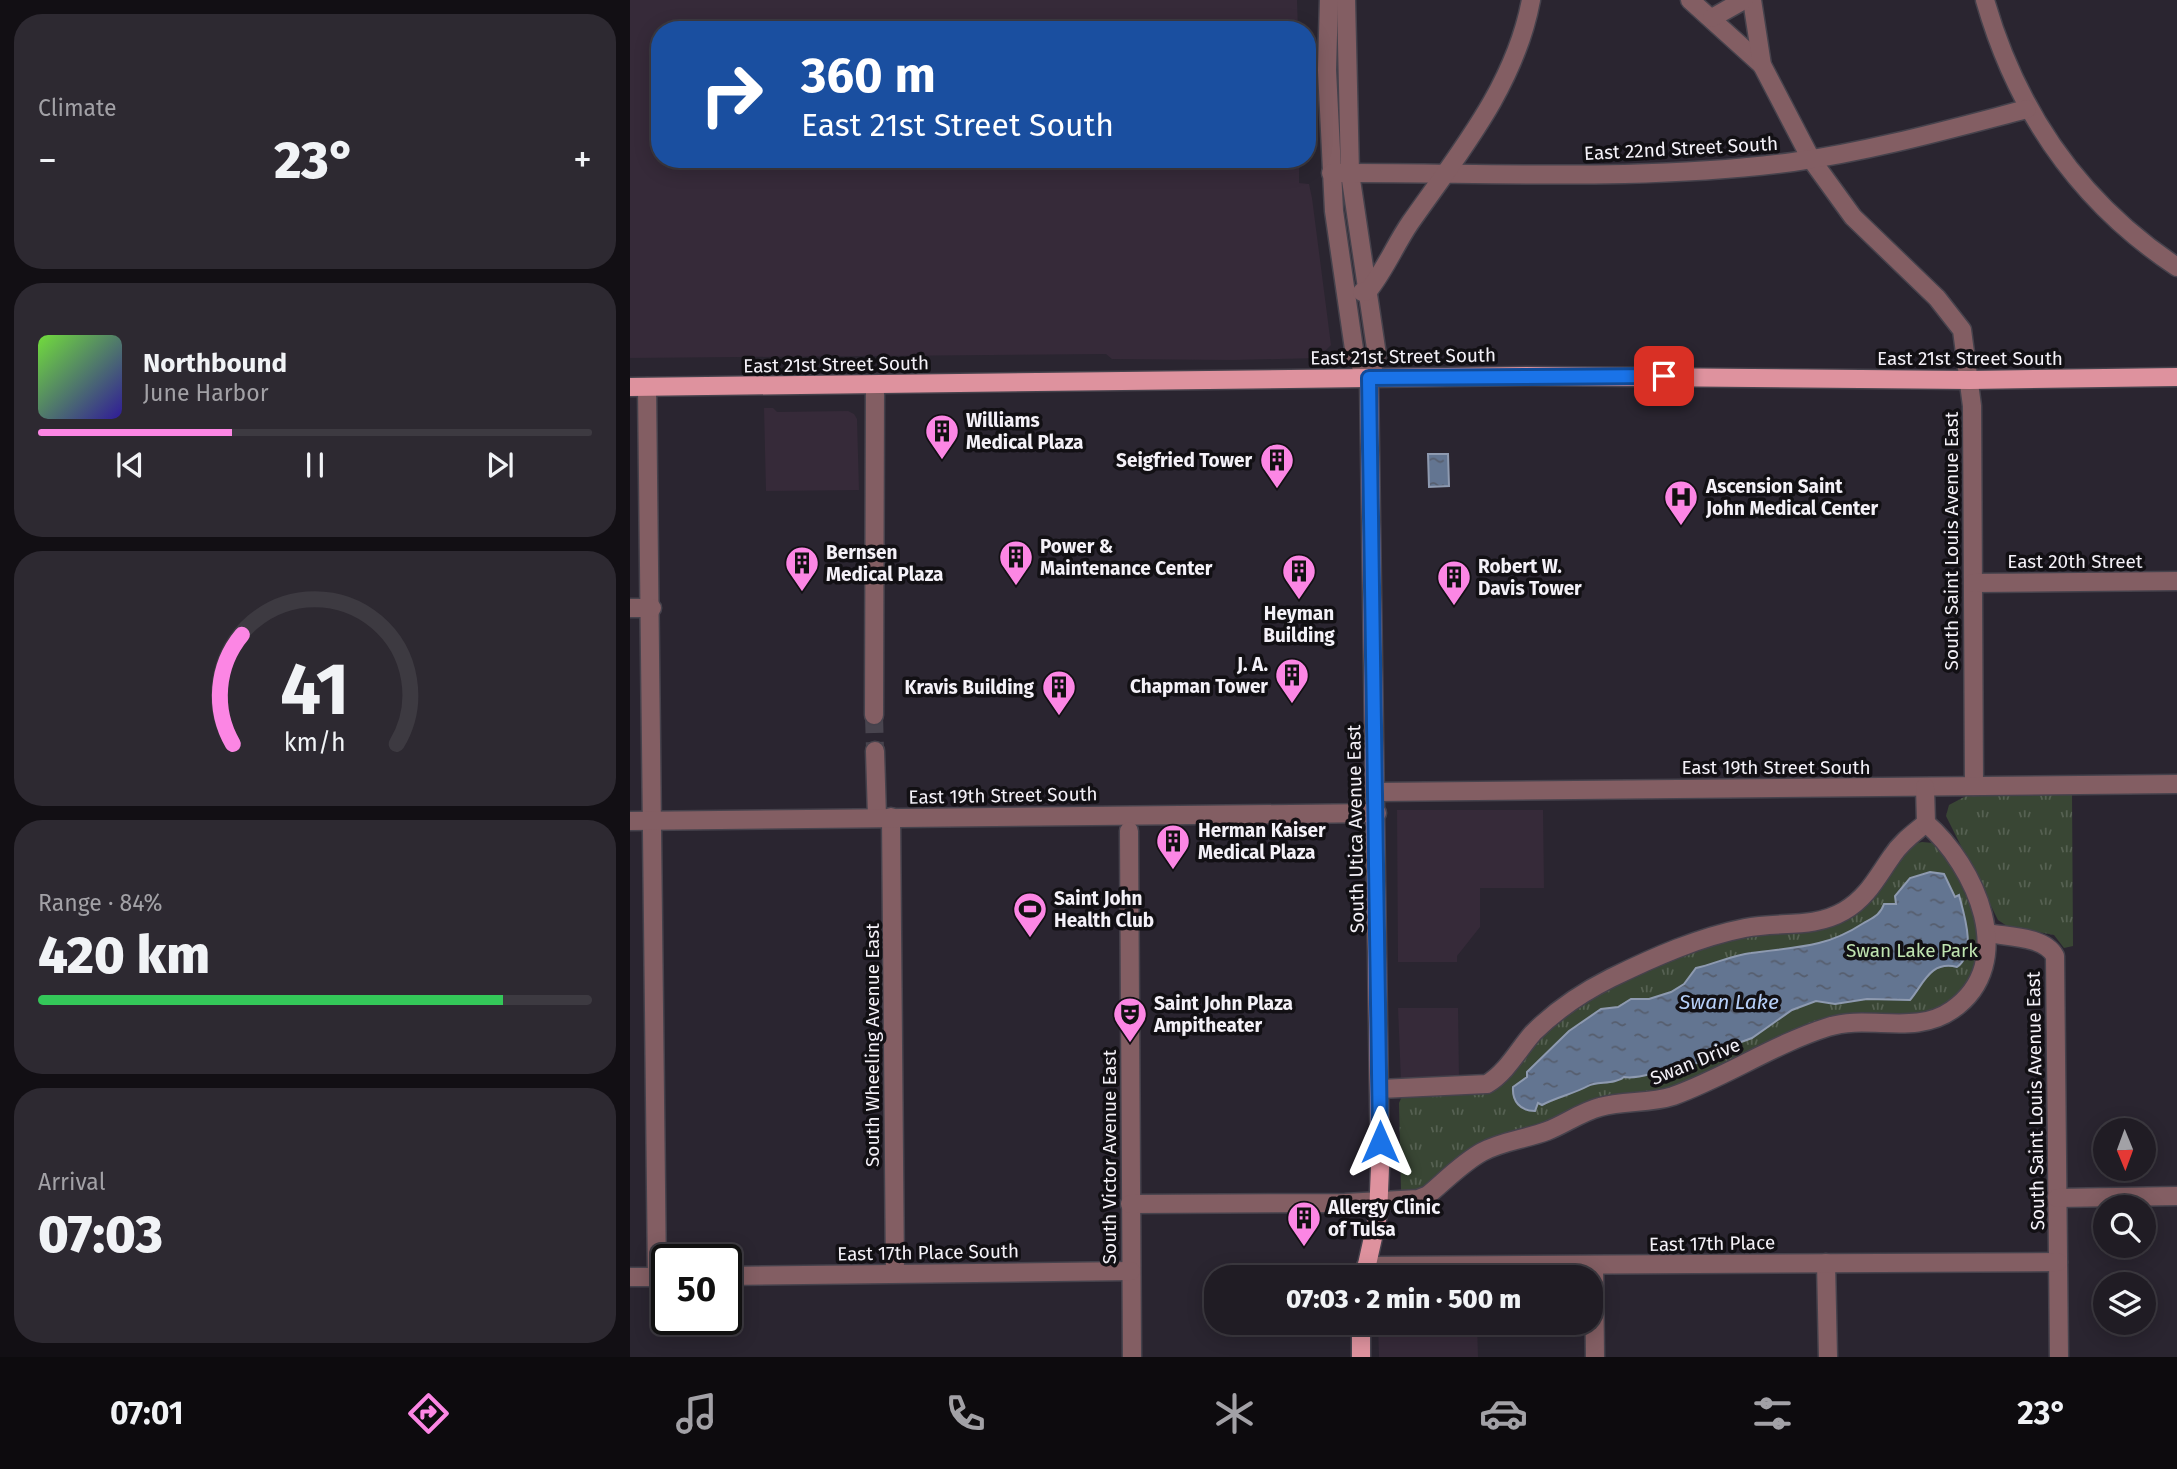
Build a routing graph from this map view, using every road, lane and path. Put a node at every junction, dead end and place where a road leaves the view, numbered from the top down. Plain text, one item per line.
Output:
1 (1329, 0) edge
2 (1346, 0) edge
3 (1531, 0) edge
4 (1690, 0) edge
5 (1744, 0) edge
6 (1752, 0) edge
7 (1985, 0) edge
8 (1712, 19) junction
9 (1762, 65) junction
10 (2027, 109) junction
11 (1811, 159) junction
12 (1331, 173) junction
13 (1350, 173) junction
14 (1443, 175) junction
15 (2177, 267) edge
16 (1368, 291) junction
17 (1346, 295) junction
18 (2177, 377) edge
19 (1369, 378) junction
20 (1970, 380) junction
21 (875, 385) junction
22 (639, 387) edge
23 (2177, 581) edge
24 (1973, 583) junction
25 (630, 608) edge
26 (652, 608) junction
27 (874, 715) tunnel mouth
28 (875, 751) tunnel mouth
29 (2177, 784) edge
30 (1974, 786) junction
31 (1925, 787) junction
32 (1376, 792) junction
33 (1377, 813) junction
34 (884, 817) junction
35 (630, 821) edge
36 (654, 821) junction
37 (1926, 823) junction
38 (1129, 831) dead end
39 (1988, 933) junction
40 (1380, 1088) junction
41 (2177, 1196) edge
42 (2057, 1198) junction
43 (1379, 1202) junction
44 (1130, 1204) junction
45 (661, 1244) edge
46 (2058, 1262) junction
47 (1826, 1263) junction
48 (1366, 1265) edge
49 (1594, 1265) edge
50 (1131, 1271) junction
51 (895, 1273) junction
52 (742, 1276) edge
53 (630, 1277) edge
54 (651, 1277) edge
55 (1361, 1335) edge
56 (1595, 1335) edge
57 (1132, 1357) edge
58 (1361, 1357) edge
59 (1595, 1357) edge
60 (1828, 1357) edge
61 (2059, 1357) edge

1 - 12 street, South Utica Avenue East
2 - 13 street, South Utica Avenue East
3 - 14 street
4 - 8 street
5 - 8 street
6 - 9 street
7 - 10 street
8 - 9 street
9 - 11 street, South Saint Louis Avenue East
10 - 11 street, East 22nd Street South
10 - 15 street
11 - 14 street, East 22nd Street South
11 - 20 street, South Saint Louis Avenue East
12 - 13 street, East 22nd Street South
12 - 17 street, South Utica Avenue East
13 - 14 street, East 22nd Street South
13 - 16 street, South Utica Avenue East
14 - 16 street
16 - 17 street
16 - 19 street, South Utica Avenue East
17 - 19 street, South Utica Avenue East
18 - 20 main road, East 21st Street South
19 - 20 main road, East 21st Street South
19 - 21 main road, East 21st Street South
19 - 32 main road, South Utica Avenue East
20 - 24 street, South Saint Louis Avenue East
21 - 22 main road, East 21st Street South
21 - 27 street
22 - 26 street
23 - 24 street, East 20th Street
24 - 30 street, South Saint Louis Avenue East
25 - 26 street
26 - 36 street
28 - 34 street, South Wheeling Avenue East
29 - 30 street, East 19th Street South
30 - 31 street, East 19th Street South
31 - 32 street, East 19th Street South
31 - 37 street
32 - 33 main road, South Utica Avenue East
33 - 34 street, East 19th Street South
33 - 40 main road, South Utica Avenue East
34 - 36 street, East 19th Street South
34 - 51 street, South Wheeling Avenue East
35 - 36 street, East 19th Street South
36 - 45 street
37 - 39 street
37 - 40 street
38 - 44 street, South Victor Avenue East
39 - 42 street, South Saint Louis Avenue East
39 - 43 street, Swan Drive
40 - 43 main road, South Utica Avenue East
41 - 42 street
42 - 46 street, South Saint Louis Avenue East
43 - 44 street
43 - 48 main road, South Utica Avenue East
44 - 50 street, South Victor Avenue East
46 - 47 street, East 17th Place
46 - 61 street, South Saint Louis Avenue East
47 - 49 street, East 17th Place
47 - 60 street
50 - 51 street, East 17th Place South
50 - 57 street, South Victor Avenue East
51 - 52 street, East 17th Place South
53 - 54 street
55 - 58 main road
56 - 59 street

